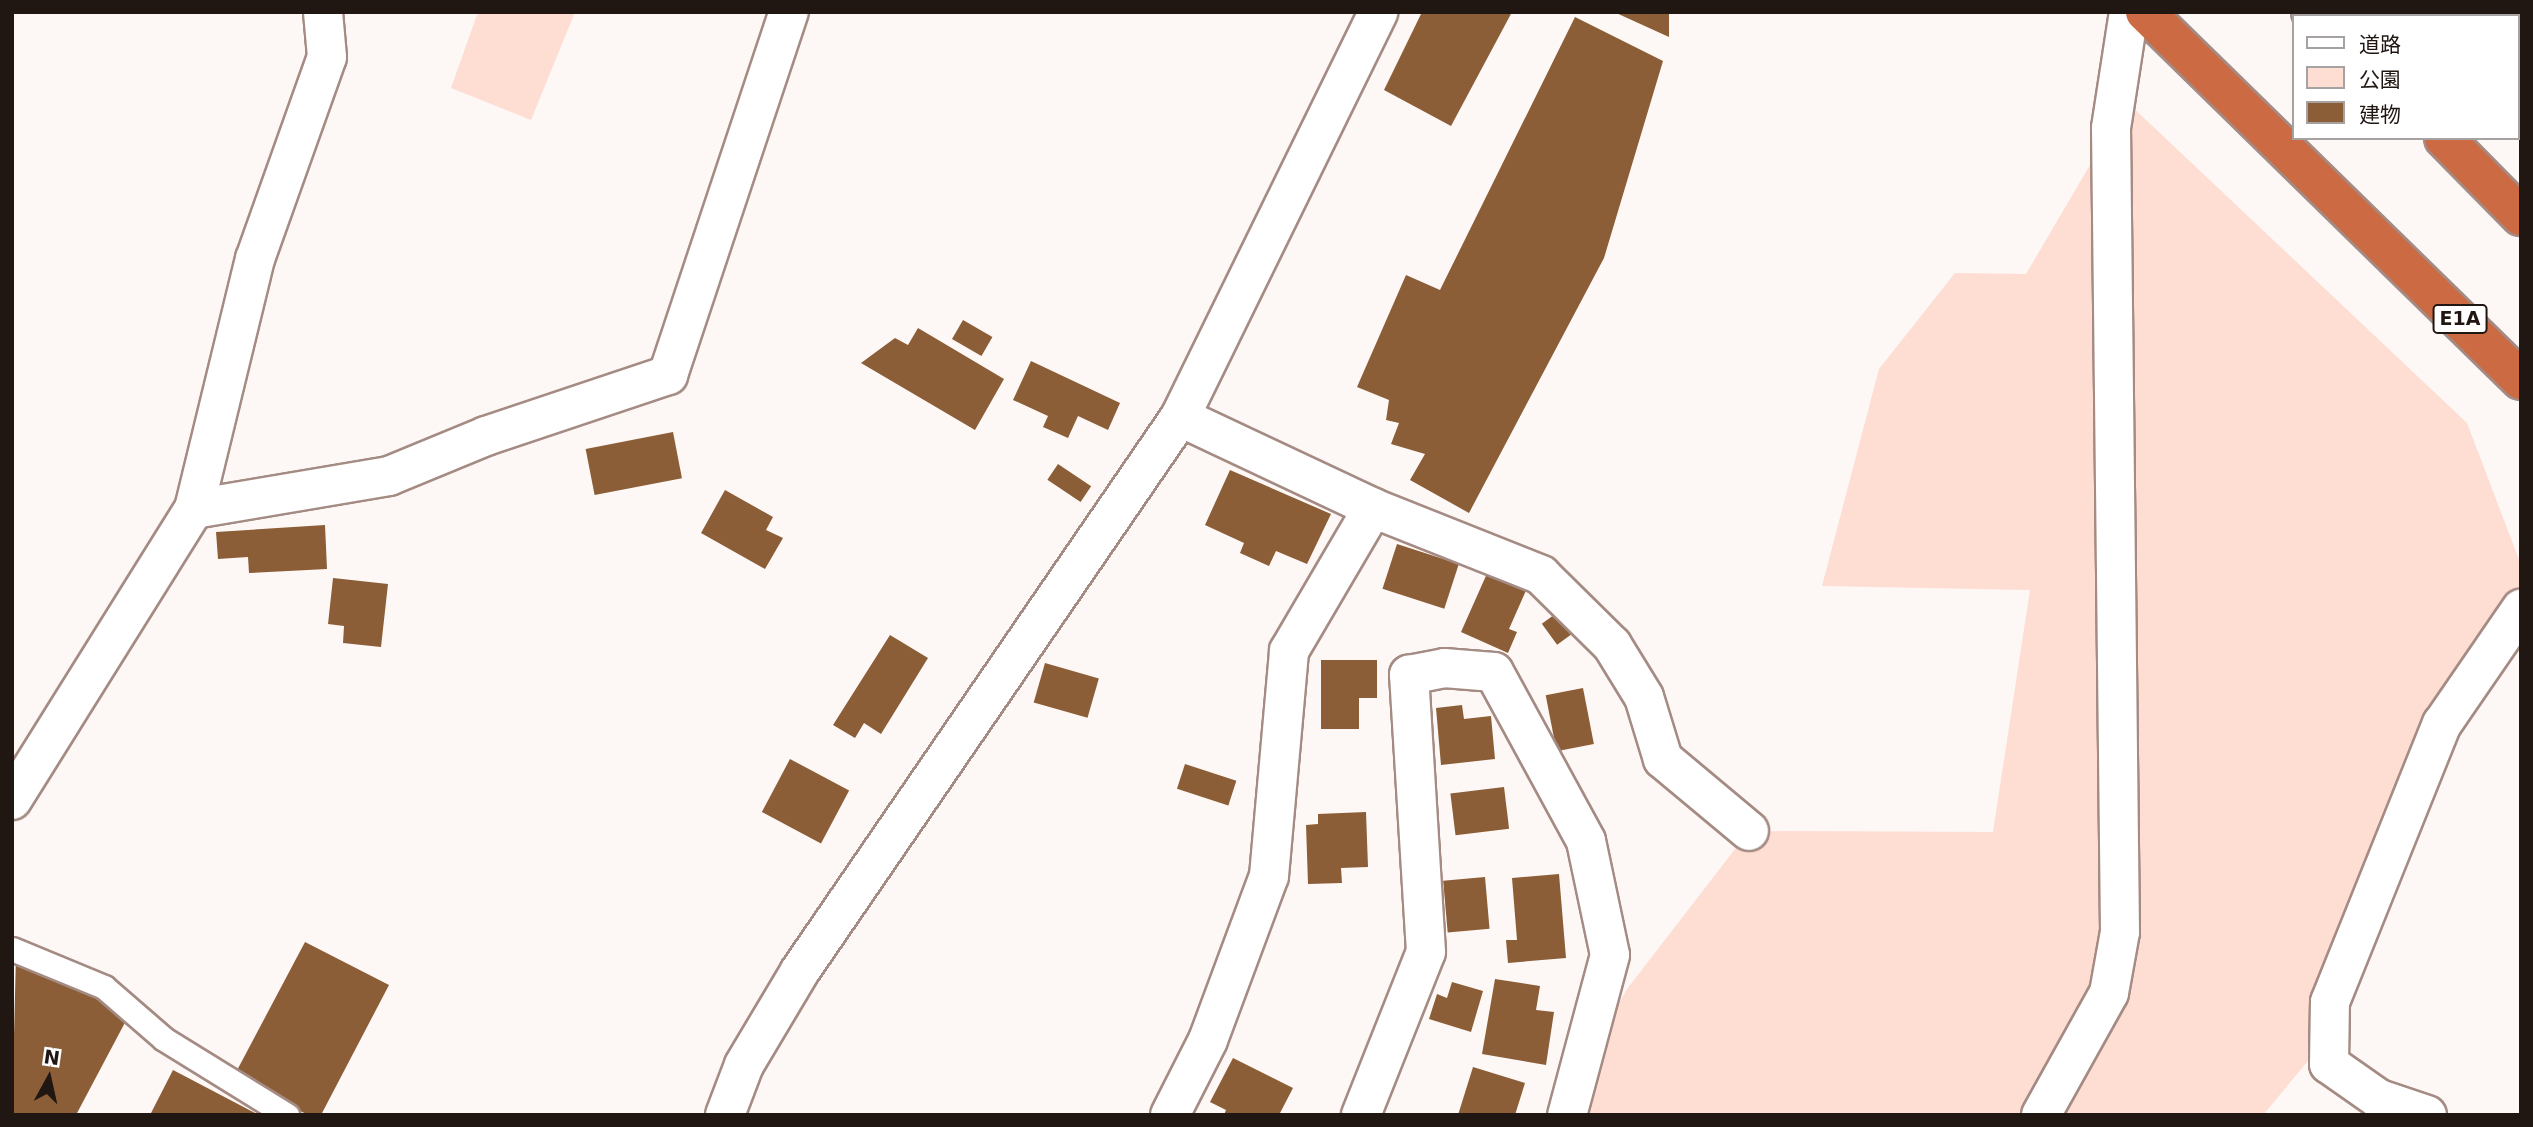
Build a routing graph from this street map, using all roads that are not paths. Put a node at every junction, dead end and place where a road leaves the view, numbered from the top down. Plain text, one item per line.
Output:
1 (323, 12) edge
2 (789, 12) edge
3 (1378, 12) edge
4 (2129, 12) edge
5 (2145, 12) edge
6 (2446, 140) edge
7 (2521, 216) edge
8 (2521, 380) edge
9 (1180, 417) junction
10 (1373, 508) junction
11 (194, 509) junction
12 (2521, 609) edge
13 (12, 800) edge
14 (1749, 831) dead end
15 (12, 949) edge
16 (287, 1115) edge
17 (725, 1115) edge
18 (1170, 1115) edge
19 (1361, 1115) edge
20 (1567, 1115) edge
21 (2041, 1115) edge
22 (2427, 1115) edge

1 - 11 street
2 - 11 street
3 - 9 street
4 - 21 street
5 - 8 highway, E1A
6 - 7 highway
9 - 10 street
9 - 17 street
10 - 14 street
10 - 18 street
11 - 13 street
12 - 22 street
15 - 16 lane
19 - 20 street

